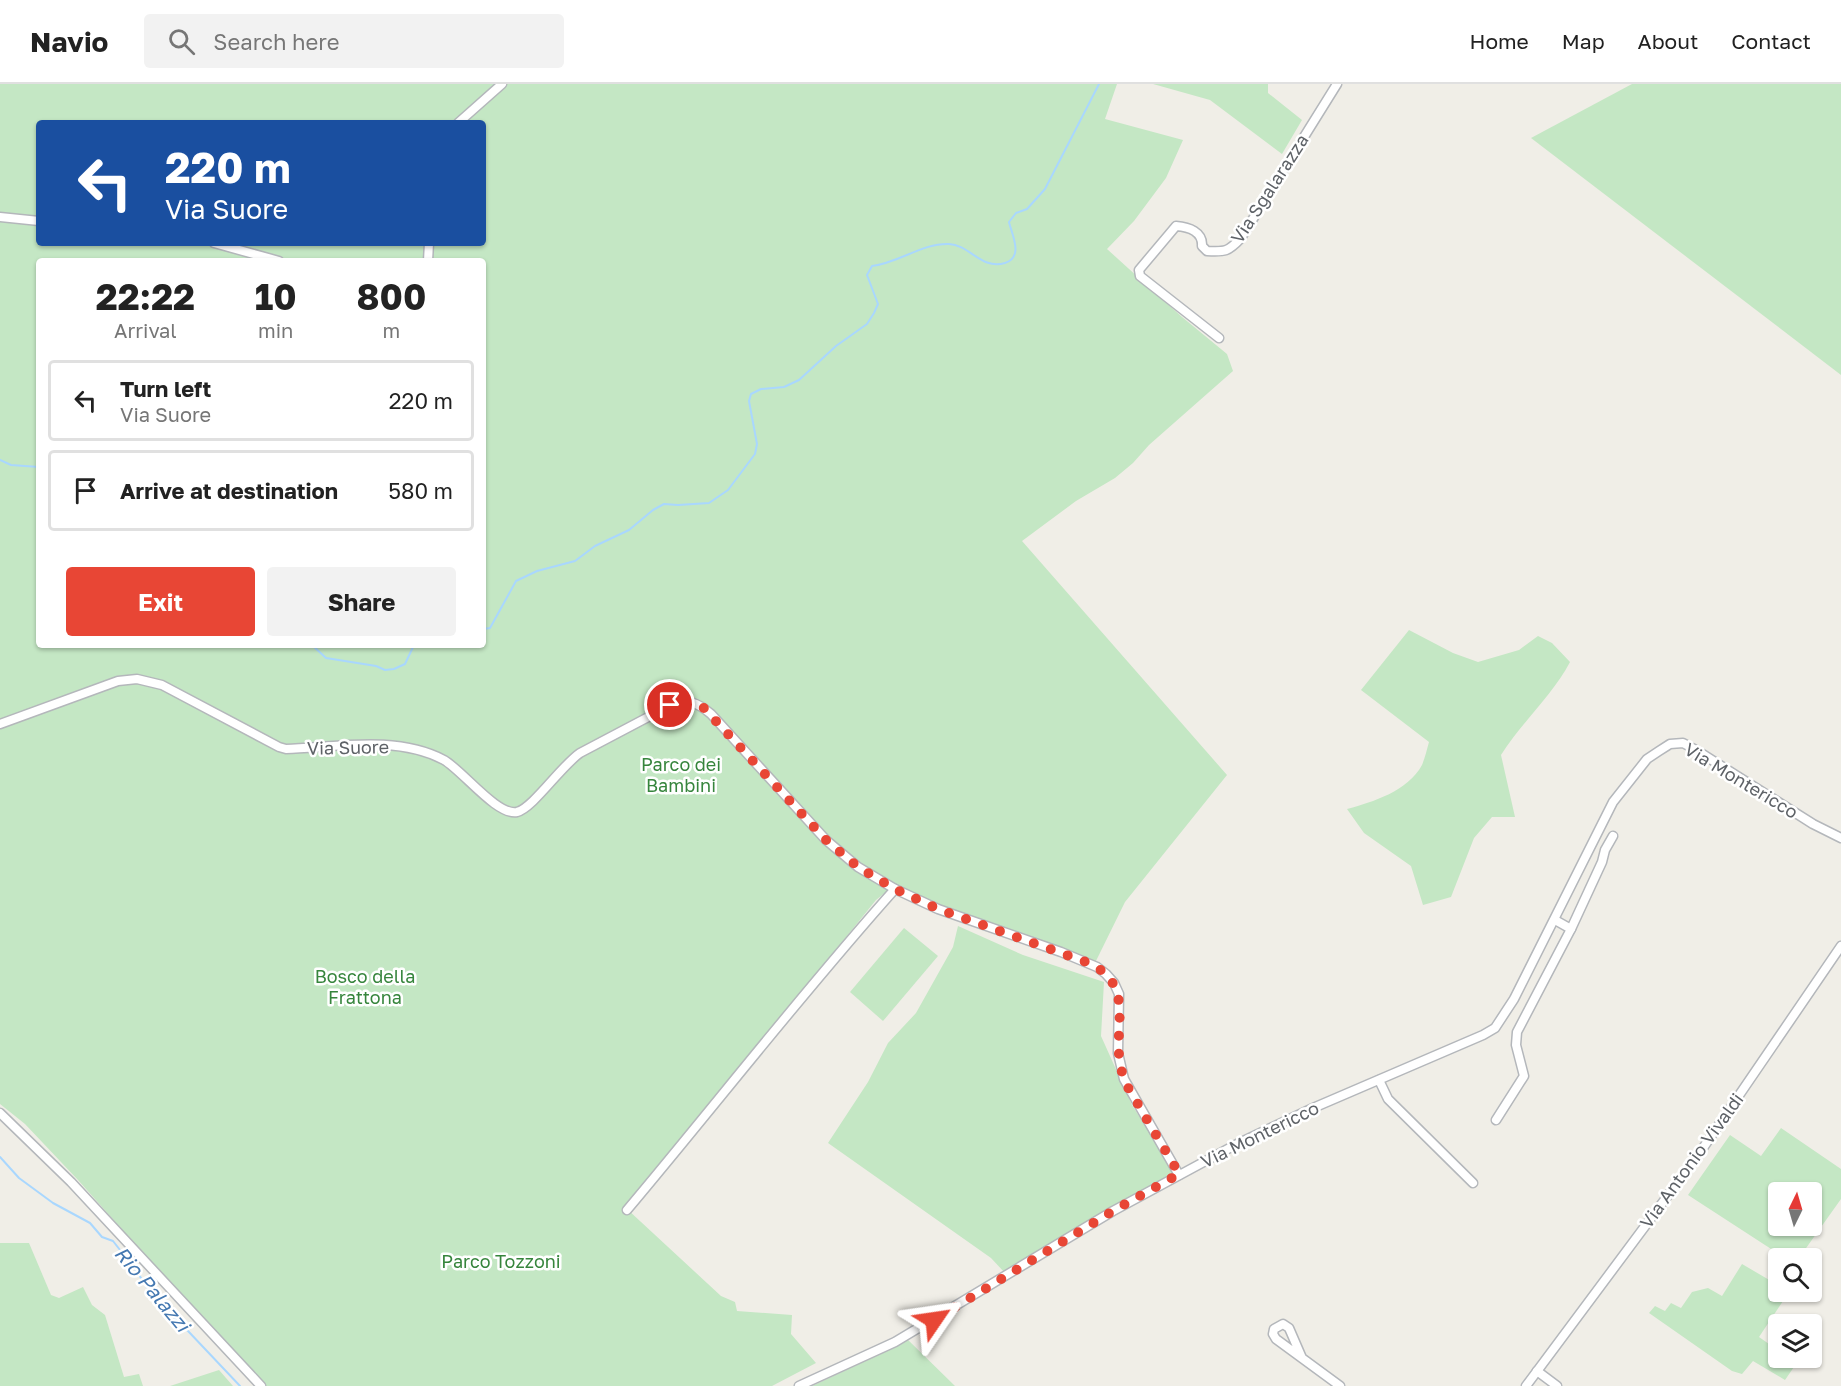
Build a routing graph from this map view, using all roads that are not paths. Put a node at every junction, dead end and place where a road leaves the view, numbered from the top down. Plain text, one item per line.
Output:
1 (502, 84) edge
2 (1337, 84) edge
3 (461, 120) edge
4 (0, 217) edge
5 (36, 220) edge
6 (225, 246) edge
7 (268, 258) edge
8 (1219, 338) dead end
9 (0, 724) edge
10 (1613, 836) dead end
11 (1841, 838) edge
12 (895, 889) junction
13 (1555, 920) junction
14 (1571, 929) junction
15 (1841, 946) edge
16 (1379, 1080) junction
17 (0, 1113) edge
18 (1496, 1120) dead end
19 (1179, 1174) junction
20 (1473, 1183) dead end
21 (627, 1210) dead end
22 (1302, 1358) dead end
23 (1537, 1371) junction
24 (261, 1386) edge
25 (799, 1386) edge
26 (1340, 1386) edge
27 (1526, 1386) edge
28 (1557, 1386) edge

1 - 3 street
2 - 8 street, Via Sgalarazza
4 - 5 street
6 - 7 street
9 - 12 street, Via Suore
10 - 14 street
11 - 13 street, Via Montericco
12 - 19 street, Via Suore
12 - 21 street
13 - 14 street
13 - 16 street, Via Montericco
14 - 18 street
15 - 23 street, Via Antonio Vivaldi
16 - 19 street, Via Montericco
16 - 20 street
17 - 24 street
19 - 25 street, Via Montericco
22 - 26 street
23 - 27 street, Via Antonio Vivaldi
23 - 28 street

